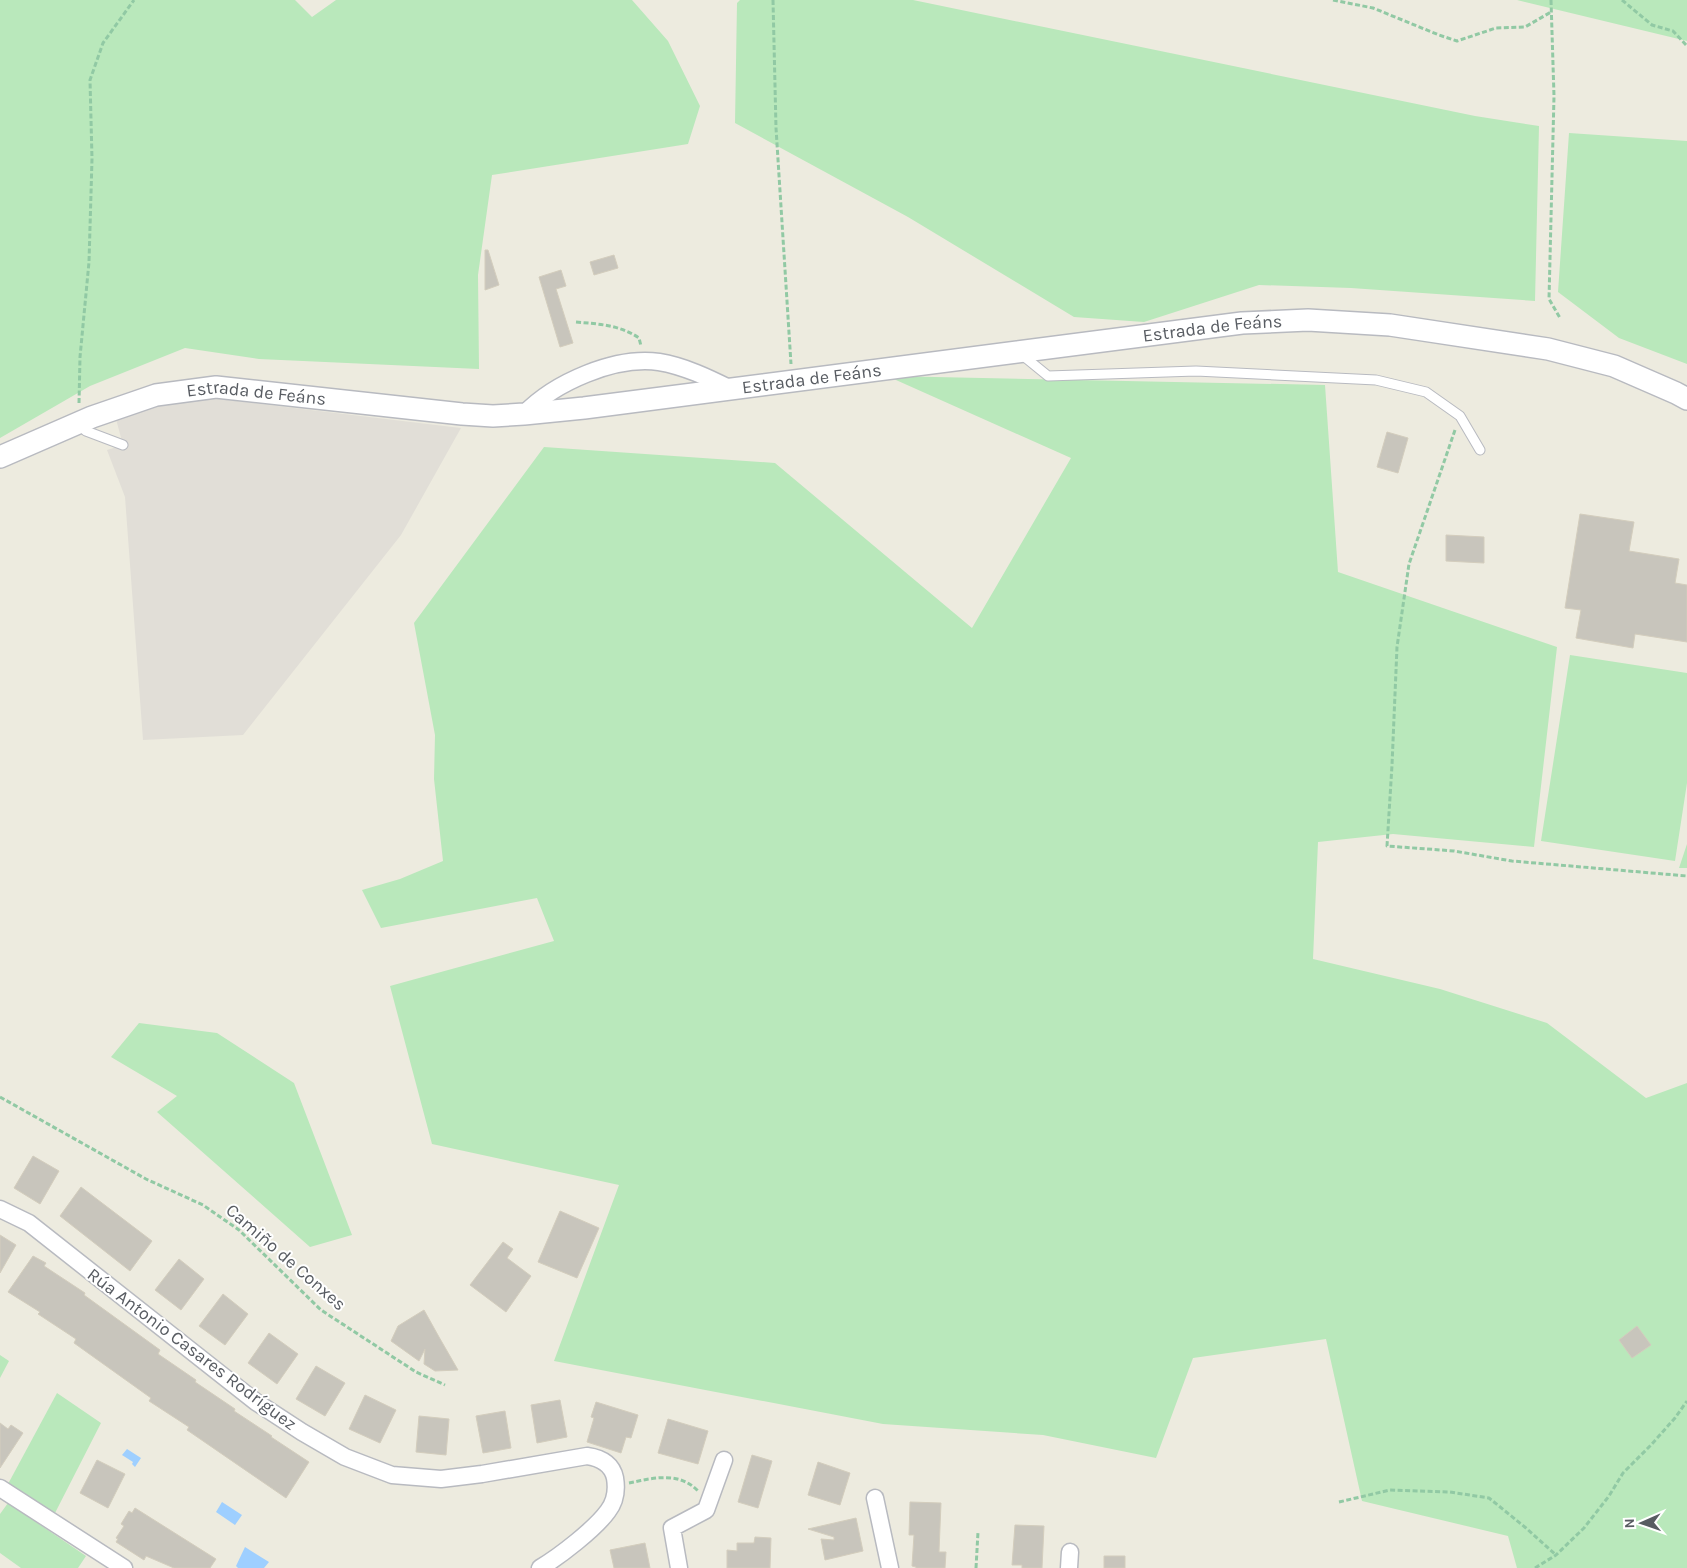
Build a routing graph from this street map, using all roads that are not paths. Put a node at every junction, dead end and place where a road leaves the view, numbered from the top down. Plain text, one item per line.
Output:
1 (1019, 352) junction
2 (731, 389) junction
3 (1687, 399) edge
4 (524, 414) junction
5 (78, 424) junction
6 (123, 445) dead end
7 (1480, 450) dead end
8 (0, 457) edge
9 (0, 1209) edge
10 (724, 1460) dead end
11 (0, 1488) edge
12 (875, 1498) dead end
13 (124, 1568) edge
14 (540, 1568) edge
15 (679, 1568) edge
16 (890, 1568) edge

1 - 2 street, Estrada de Feáns
1 - 3 street, Estrada de Feáns
1 - 7 lane
2 - 4 street, Estrada de Feáns
2 - 4 street, Estrada de Feáns
4 - 5 street, Estrada de Feáns
5 - 6 lane
5 - 8 street, Estrada de Feáns
9 - 14 street, Rúa Antonio Casares Rodríguez
10 - 15 street
11 - 13 street
12 - 16 street

